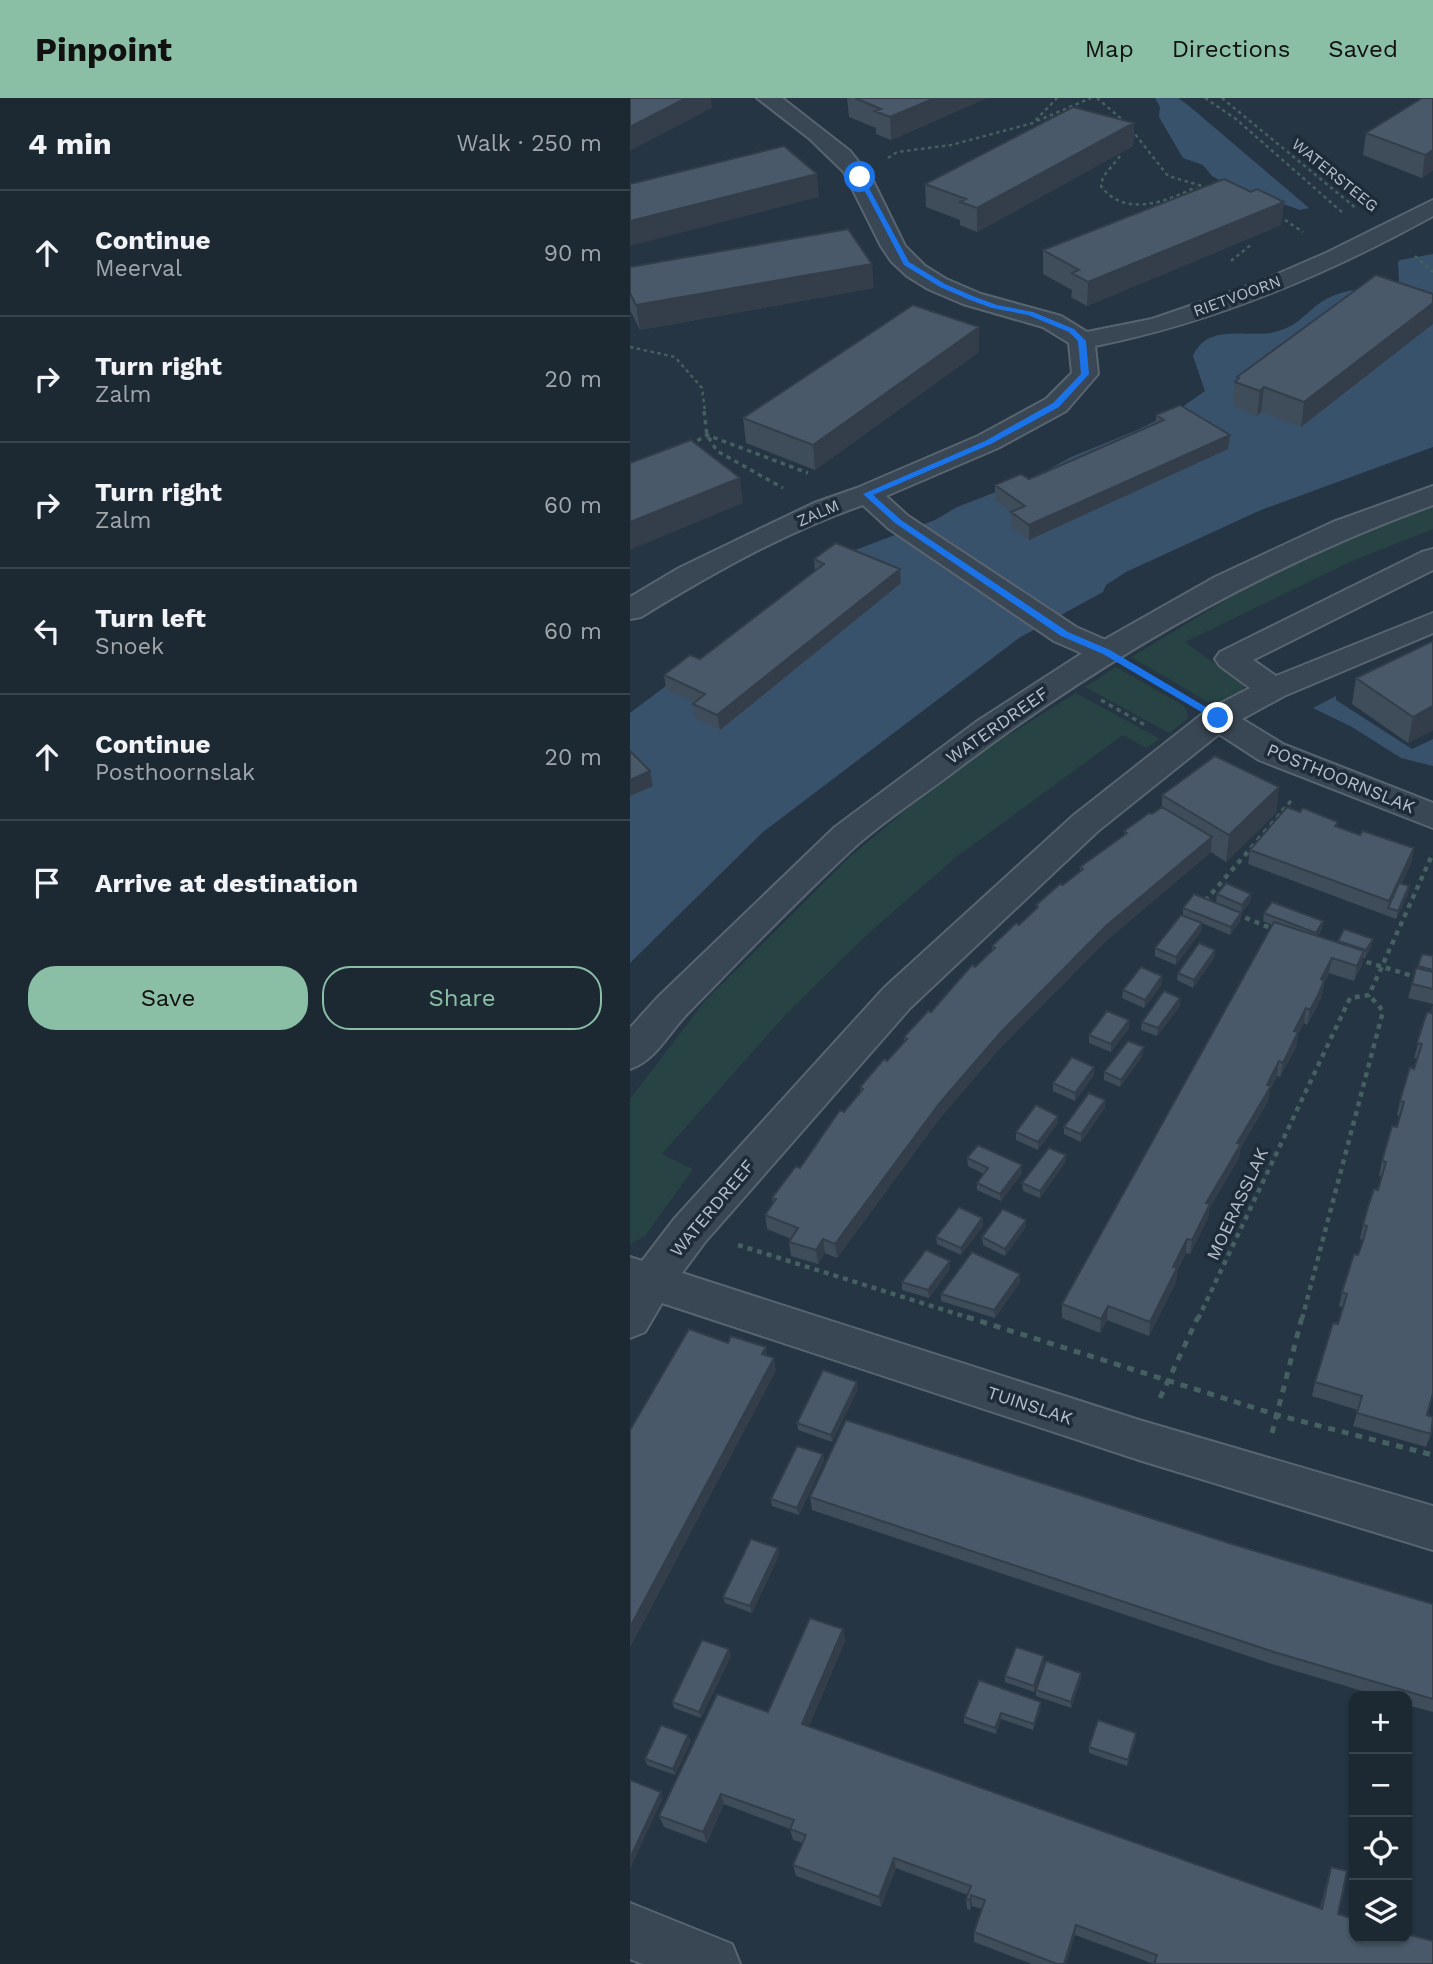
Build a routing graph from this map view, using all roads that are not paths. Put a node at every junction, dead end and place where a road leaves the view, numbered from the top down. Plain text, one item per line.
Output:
1 (768, 98) edge
2 (1433, 207) edge
3 (1082, 341) junction
4 (867, 494) junction
5 (1433, 495) edge
6 (1433, 558) edge
7 (630, 610) edge
8 (1433, 622) edge
9 (1106, 652) junction
10 (1273, 689) junction
11 (1218, 718) junction
12 (1433, 816) edge
13 (630, 1054) edge
14 (641, 1278) edge
15 (630, 1319) edge
16 (1433, 1528) edge
17 (630, 1931) edge
18 (712, 1964) edge

1 - 3 street
2 - 3 street, RIETVOORN
3 - 4 street, ZALM
4 - 7 street, ZALM
4 - 9 street
5 - 9 street, WATERDREEF
6 - 10 street
8 - 10 street, WATERDREEF
9 - 13 street, WATERDREEF
10 - 11 street, WATERDREEF
11 - 12 street, POSTHOORNSLAK
11 - 14 street, WATERDREEF
14 - 15 street, WATERDREEF
14 - 16 street, TUINSLAK
17 - 18 street

